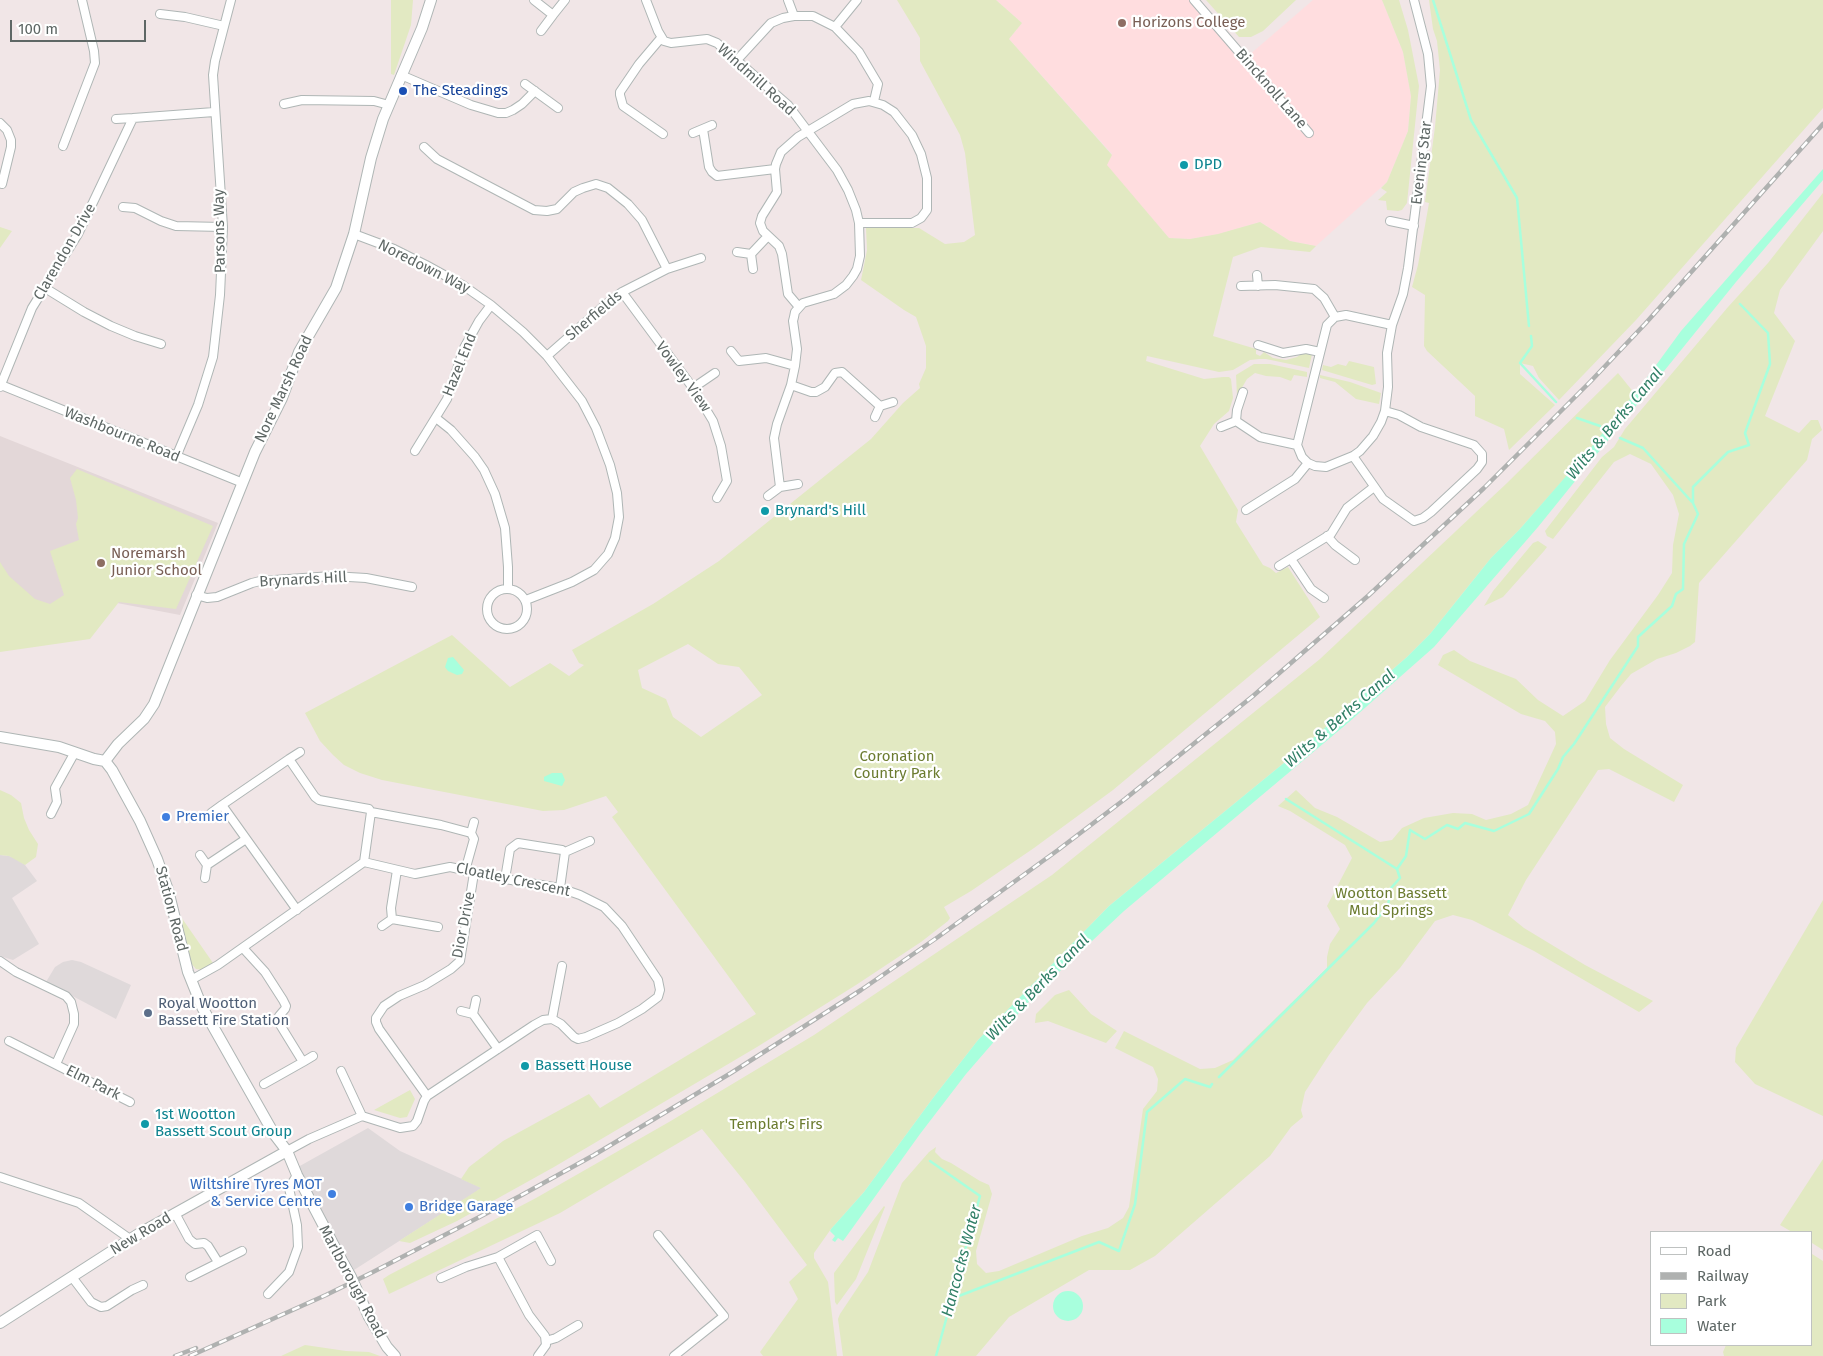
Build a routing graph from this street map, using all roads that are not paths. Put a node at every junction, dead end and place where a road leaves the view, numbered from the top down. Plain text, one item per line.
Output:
1 (82, 0) edge
2 (231, 0) edge
3 (431, 0) edge
4 (534, 0) edge
5 (565, 0) edge
6 (646, 0) edge
7 (788, 0) edge
8 (857, 0) edge
9 (1194, 0) edge
10 (1414, 0) edge
11 (160, 14) dead end
12 (553, 16) junction
13 (794, 16) junction
14 (224, 26) junction
15 (835, 27) junction
16 (541, 31) dead end
17 (661, 38) junction
18 (737, 60) junction
19 (401, 75) junction
20 (525, 84) dead end
21 (301, 90) dead end
22 (535, 91) junction
23 (302, 100) junction
24 (874, 101) junction
25 (284, 104) dead end
26 (389, 105) junction
27 (558, 108) dead end
28 (214, 112) junction
29 (116, 118) dead end
30 (134, 118) junction
31 (0, 124) edge
32 (712, 126) dead end
33 (702, 129) junction
34 (809, 131) junction
35 (693, 132) dead end
36 (1309, 133) dead end
37 (663, 134) dead end
38 (62, 146) dead end
39 (424, 147) dead end
40 (775, 169) junction
41 (2, 184) dead end
42 (123, 207) dead end
43 (1390, 221) dead end
44 (859, 223) junction
45 (223, 226) junction
46 (1414, 226) junction
47 (354, 234) junction
48 (768, 236) junction
49 (737, 252) dead end
50 (751, 254) junction
51 (701, 258) dead end
52 (667, 269) junction
53 (753, 269) dead end
54 (1257, 275) dead end
55 (1240, 286) dead end
56 (1258, 286) junction
57 (45, 288) junction
58 (622, 292) junction
59 (491, 304) junction
60 (799, 307) junction
61 (1335, 317) junction
62 (1392, 325) junction
63 (160, 344) dead end
64 (1258, 345) dead end
65 (731, 351) dead end
66 (1320, 352) junction
67 (547, 356) junction
68 (739, 361) junction
69 (795, 366) junction
70 (735, 370) dead end
71 (715, 373) dead end
72 (791, 384) junction
73 (0, 386) edge
74 (693, 388) junction
75 (1243, 392) dead end
76 (893, 402) dead end
77 (880, 406) junction
78 (1385, 411) junction
79 (875, 416) dead end
80 (436, 418) junction
81 (1236, 421) junction
82 (1221, 427) dead end
83 (1297, 445) junction
84 (415, 451) dead end
85 (1353, 456) junction
86 (176, 457) junction
87 (1308, 463) junction
88 (243, 483) junction
89 (798, 484) dead end
90 (780, 487) junction
91 (1374, 488) junction
92 (768, 496) dead end
93 (717, 498) dead end
94 (1246, 510) dead end
95 (1327, 536) junction
96 (1291, 559) junction
97 (1355, 560) dead end
98 (1279, 566) dead end
99 (412, 587) dead end
100 (508, 588) junction
101 (196, 595) junction
102 (1324, 598) dead end
103 (526, 600) junction
104 (0, 737) edge
105 (75, 752) junction
106 (300, 752) dead end
107 (289, 760) junction
108 (105, 761) junction
109 (222, 805) junction
110 (372, 812) junction
111 (211, 813) dead end
112 (51, 814) dead end
113 (474, 822) dead end
114 (472, 833) junction
115 (246, 839) junction
116 (590, 841) dead end
117 (565, 852) junction
118 (200, 856) dead end
119 (364, 862) junction
120 (207, 866) junction
121 (397, 870) junction
122 (465, 871) junction
123 (474, 873) junction
124 (205, 878) dead end
125 (505, 879) junction
126 (560, 888) junction
127 (297, 910) junction
128 (392, 919) junction
129 (382, 926) dead end
130 (438, 927) dead end
131 (243, 948) junction
132 (0, 961) edge
133 (562, 966) dead end
134 (191, 980) junction
135 (476, 1000) dead end
136 (461, 1011) dead end
137 (473, 1014) junction
138 (552, 1019) junction
139 (9, 1041) dead end
140 (498, 1050) junction
141 (313, 1056) dead end
142 (303, 1062) junction
143 (56, 1064) junction
144 (341, 1071) dead end
145 (264, 1084) dead end
146 (427, 1096) junction
147 (130, 1102) dead end
148 (362, 1116) junction
149 (287, 1151) junction
150 (296, 1175) junction
151 (0, 1177) edge
152 (175, 1213) junction
153 (658, 1235) dead end
154 (130, 1239) junction
155 (242, 1251) dead end
156 (498, 1257) junction
157 (551, 1261) dead end
158 (218, 1262) junction
159 (72, 1277) junction
160 (190, 1277) dead end
161 (441, 1278) dead end
162 (143, 1285) dead end
163 (268, 1294) dead end
164 (0, 1323) edge
165 (578, 1325) dead end
166 (546, 1341) junction
167 (395, 1356) edge
168 (538, 1356) edge
169 (674, 1356) edge

1 - 38 street
2 - 14 street, Parsons Way
3 - 19 street, Nore Marsh Road
4 - 12 street
5 - 12 street
6 - 17 street
7 - 13 street
8 - 15 street
9 - 36 street, Bincknoll Lane
10 - 46 street, Evening Star
11 - 14 street
12 - 16 street
13 - 15 street
13 - 18 street
14 - 28 street, Parsons Way
15 - 24 street
17 - 18 street, Windmill Road
17 - 37 street
18 - 34 street, Windmill Road
19 - 22 street
19 - 26 street, Nore Marsh Road
20 - 22 street
21 - 23 street
22 - 27 street
23 - 25 street
23 - 26 street
24 - 34 street
24 - 44 street
26 - 47 street, Nore Marsh Road
28 - 30 street
28 - 45 street, Parsons Way
29 - 30 street
30 - 57 street, Clarendon Drive
31 - 41 street
32 - 33 street
33 - 35 street
33 - 40 street
34 - 40 street
34 - 44 street, Windmill Road
39 - 52 street
40 - 48 street
42 - 45 street
43 - 46 street
44 - 60 street, Windmill Road
45 - 86 street, Parsons Way
46 - 62 street, Evening Star
47 - 59 street, Noredown Way
47 - 88 street, Nore Marsh Road
48 - 50 street
48 - 60 street
49 - 50 street
50 - 53 street
51 - 52 street, Sherfields
52 - 58 street, Sherfields
54 - 56 street
55 - 56 street
56 - 61 street
57 - 63 street
57 - 73 street, Clarendon Drive
58 - 67 street, Sherfields
58 - 74 street, Vowley View
59 - 67 street, Noredown Way
59 - 80 street, Hazel End
60 - 69 street
61 - 62 street
61 - 66 street
62 - 78 street, Evening Star
64 - 66 street
65 - 68 street
66 - 83 street
67 - 103 street, Noredown Way
68 - 69 street
68 - 70 street
69 - 72 street
71 - 74 street
72 - 77 street
72 - 90 street
73 - 86 street, Washbourne Road
74 - 93 street, Vowley View
75 - 81 street
76 - 77 street
77 - 79 street
78 - 85 street, Evening Star
78 - 91 street
80 - 84 street, Hazel End
80 - 100 street
81 - 82 street
81 - 83 street
83 - 87 street
85 - 87 street, Evening Star
85 - 91 street
86 - 88 street, Washbourne Road
87 - 94 street
88 - 101 street, Nore Marsh Road
89 - 90 street
90 - 92 street
91 - 95 street
95 - 96 street
95 - 97 street
96 - 98 street
96 - 102 street
99 - 101 street, Brynards Hill
100 - 103 street
100 - 103 street
101 - 108 street, Nore Marsh Road
104 - 105 street
105 - 108 street
105 - 112 street
106 - 107 street
107 - 109 street
107 - 110 street
108 - 134 street, Station Road
109 - 111 street
109 - 115 street
110 - 114 street
110 - 119 street
113 - 114 street
114 - 122 street
115 - 120 street
115 - 127 street
116 - 117 street
117 - 125 street
117 - 126 street
118 - 120 street
119 - 121 street, Cloatley Crescent
119 - 127 street
120 - 124 street
121 - 122 street, Cloatley Crescent
121 - 128 street
122 - 123 street, Cloatley Crescent
123 - 125 street, Cloatley Crescent
123 - 146 street, Dior Drive
125 - 126 street, Cloatley Crescent
126 - 138 street, Cloatley Crescent
127 - 131 street
128 - 129 street
128 - 130 street
131 - 134 street
131 - 142 street
132 - 143 street, Elm Park
133 - 138 street
134 - 149 street, Station Road
135 - 137 street
136 - 137 street
137 - 140 street
138 - 140 street
139 - 143 street, Elm Park
140 - 146 street
141 - 142 street
142 - 145 street
143 - 147 street, Elm Park
144 - 148 street
146 - 148 street
148 - 149 street
149 - 150 street, Marlborough Road
149 - 152 street, New Road
150 - 163 street
150 - 167 street, Marlborough Road, bridge
151 - 154 street
152 - 154 street, New Road
152 - 158 street
153 - 169 street
154 - 159 street, New Road
155 - 158 street
156 - 157 street
156 - 161 street
156 - 166 street
158 - 160 street
159 - 162 street
159 - 164 street, New Road
165 - 166 street
166 - 168 street

